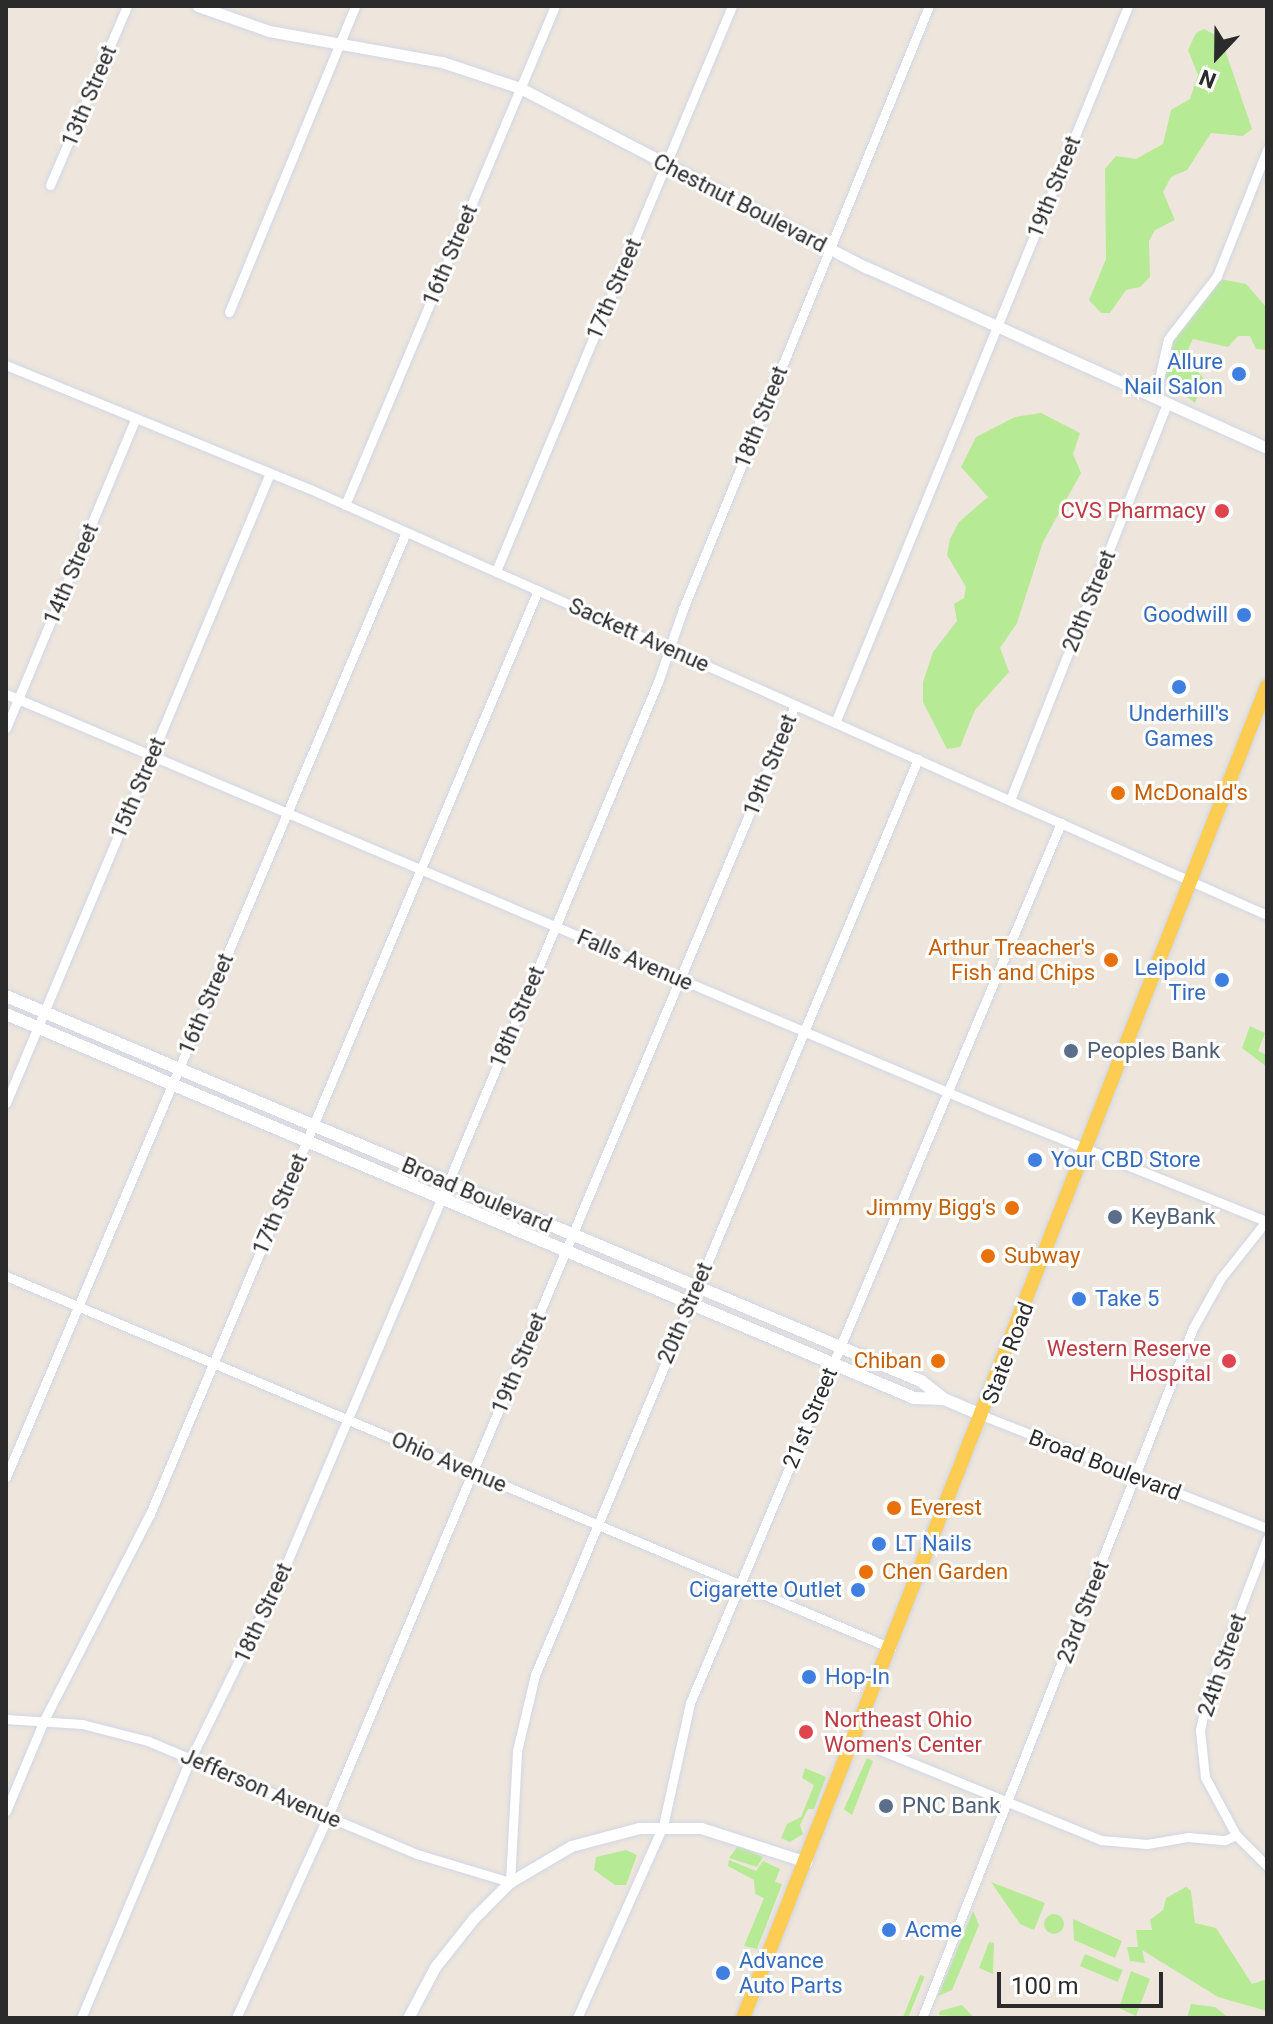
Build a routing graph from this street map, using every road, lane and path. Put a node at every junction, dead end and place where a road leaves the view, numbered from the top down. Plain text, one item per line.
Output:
1 (127, 6) edge
2 (198, 6) edge
3 (355, 6) edge
4 (555, 6) edge
5 (732, 6) edge
6 (929, 6) edge
7 (1128, 6) edge
8 (340, 44) junction
9 (520, 88) junction
10 (1267, 150) edge
11 (665, 164) junction
12 (50, 185) dead end
13 (830, 249) junction
14 (229, 312) dead end
15 (998, 327) junction
16 (6, 365) edge
17 (1155, 397) junction
18 (1167, 403) junction
19 (135, 419) junction
20 (1267, 448) edge
21 (270, 473) junction
22 (345, 505) junction
23 (406, 532) junction
24 (496, 571) junction
25 (538, 590) junction
26 (670, 649) junction
27 (1267, 686) edge
28 (6, 694) edge
29 (18, 699) junction
30 (795, 705) junction
31 (835, 723) junction
32 (6, 728) edge
33 (152, 756) junction
34 (918, 759) junction
35 (1010, 800) junction
36 (287, 813) junction
37 (1061, 823) junction
38 (421, 869) junction
39 (1192, 880) junction
40 (1267, 915) edge
41 (556, 927) junction
42 (680, 979) junction
43 (6, 996) edge
44 (45, 1012) junction
45 (6, 1014) edge
46 (38, 1027) junction
47 (804, 1030) junction
48 (179, 1069) junction
49 (173, 1084) junction
50 (948, 1092) junction
51 (6, 1103) edge
52 (314, 1125) junction
53 (307, 1141) junction
54 (1086, 1150) junction
55 (448, 1183) junction
56 (442, 1197) junction
57 (1267, 1220) edge
58 (573, 1236) junction
59 (567, 1251) junction
60 (6, 1276) edge
61 (696, 1288) junction
62 (690, 1303) junction
63 (79, 1306) junction
64 (840, 1349) junction
65 (213, 1362) junction
66 (834, 1363) junction
67 (944, 1399) junction
68 (984, 1416) junction
69 (348, 1419) junction
70 (472, 1472) junction
71 (1135, 1476) junction
72 (6, 1477) edge
73 (596, 1524) junction
74 (1267, 1528) edge
75 (1267, 1539) edge
76 (740, 1584) junction
77 (893, 1648) junction
78 (6, 1719) edge
79 (44, 1720) junction
80 (856, 1740) junction
81 (191, 1758) junction
82 (1009, 1802) junction
83 (6, 1811) edge
84 (328, 1816) junction
85 (663, 1826) junction
86 (1236, 1835) junction
87 (807, 1862) junction
88 (1267, 1866) edge
89 (510, 1882) junction
90 (81, 2018) edge
91 (236, 2018) edge
92 (408, 2018) edge
93 (577, 2018) edge
94 (743, 2018) edge
95 (922, 2018) edge

1 - 12 street, 13th Street
2 - 8 street, Chestnut Boulevard
3 - 8 street
4 - 9 street, 16th Street
5 - 11 street, 17th Street
6 - 13 street, 18th Street
7 - 15 street, 19th Street
8 - 9 street, Chestnut Boulevard
8 - 14 street
9 - 11 street, Chestnut Boulevard
9 - 22 street, 16th Street
10 - 17 street
11 - 13 street, Chestnut Boulevard
11 - 24 street, 17th Street
13 - 15 street, Chestnut Boulevard
13 - 26 street, 18th Street
15 - 17 street, Chestnut Boulevard
15 - 31 street, 19th Street
16 - 19 street, Sackett Avenue
17 - 18 street, Chestnut Boulevard
18 - 20 street, Chestnut Boulevard
18 - 35 street, 20th Street
19 - 21 street, Sackett Avenue
19 - 29 street, 14th Street
21 - 22 street, Sackett Avenue
21 - 33 street, 15th Street
22 - 23 street, Sackett Avenue
23 - 24 street, Sackett Avenue
23 - 36 street, 16th Street
24 - 25 street, Sackett Avenue
25 - 26 street, Sackett Avenue
25 - 38 street, 17th Street
26 - 30 street, Sackett Avenue
26 - 41 street, 18th Street
27 - 39 main road, State Road
28 - 29 street, Falls Avenue
29 - 32 street, 14th Street
29 - 33 street, Falls Avenue
30 - 31 street, Sackett Avenue
30 - 42 street, 19th Street
31 - 34 street, Sackett Avenue
33 - 36 street, Falls Avenue
33 - 44 street, 15th Street
34 - 35 street, Sackett Avenue
34 - 47 street, 20th Street
35 - 37 street, Sackett Avenue
36 - 38 street, Falls Avenue
36 - 48 street, 16th Street
37 - 39 street, Sackett Avenue
37 - 50 street, 21st Street
38 - 41 street, Falls Avenue
38 - 52 street, 17th Street
39 - 40 street, Sackett Avenue
39 - 54 main road, State Road
41 - 42 street, Falls Avenue
41 - 55 street, 18th Street
42 - 47 street, Falls Avenue
42 - 58 street, 19th Street
43 - 44 main road, Broad Boulevard
44 - 46 street, 15th Street
44 - 48 main road, Broad Boulevard
45 - 46 main road, Broad Boulevard
46 - 49 main road, Broad Boulevard
46 - 51 street, 15th Street
47 - 50 street, Falls Avenue
47 - 61 street, 20th Street
48 - 49 street, 16th Street
48 - 52 main road, Broad Boulevard
49 - 53 main road, Broad Boulevard
49 - 63 street, 16th Street
50 - 54 street, Falls Avenue
50 - 64 street, 21st Street
52 - 53 street, 17th Street
52 - 55 main road, Broad Boulevard
53 - 56 main road, Broad Boulevard
53 - 65 street, 17th Street
54 - 57 street, Falls Avenue
54 - 68 main road, State Road
55 - 56 street, 18th Street
55 - 58 main road, Broad Boulevard
56 - 59 main road, Broad Boulevard
56 - 69 street, 18th Street
57 - 71 street, 23rd Street
58 - 59 street, 19th Street
58 - 61 main road, Broad Boulevard
59 - 62 main road, Broad Boulevard
59 - 70 street, 19th Street
60 - 63 street, Ohio Avenue
61 - 62 street, 20th Street
61 - 64 main road, Broad Boulevard
62 - 66 main road, Broad Boulevard
62 - 73 street, 20th Street
63 - 65 street, Ohio Avenue
63 - 72 street, 16th Street
64 - 66 street, 21st Street
64 - 67 main road, Broad Boulevard
65 - 69 street, Ohio Avenue
65 - 79 street, 17th Street
66 - 67 main road, Broad Boulevard
66 - 76 street, 21st Street
67 - 68 main road, Broad Boulevard
68 - 71 street, Broad Boulevard
68 - 77 main road, State Road
69 - 70 street, Ohio Avenue
69 - 81 street, 18th Street
70 - 73 street, Ohio Avenue
70 - 84 street, 19th Street
71 - 74 street, Broad Boulevard
71 - 82 street, 23rd Street
73 - 76 street, Ohio Avenue
73 - 89 street, 20th Street
75 - 86 street, 24th Street
76 - 77 street, Ohio Avenue
76 - 85 street, 21st Street
77 - 80 main road, State Road
78 - 79 street, Jefferson Avenue
79 - 81 street, Jefferson Avenue
79 - 83 street, 17th Street
80 - 82 street
80 - 87 main road, State Road
81 - 84 street, Jefferson Avenue
81 - 90 street, 18th Street
82 - 86 street
82 - 95 street, 23rd Street
84 - 89 street, Jefferson Avenue
84 - 91 street, 19th Street
85 - 87 street
85 - 89 street
85 - 93 street, 21st Street
86 - 88 street, 24th Street
87 - 94 main road, State Road
89 - 92 street

